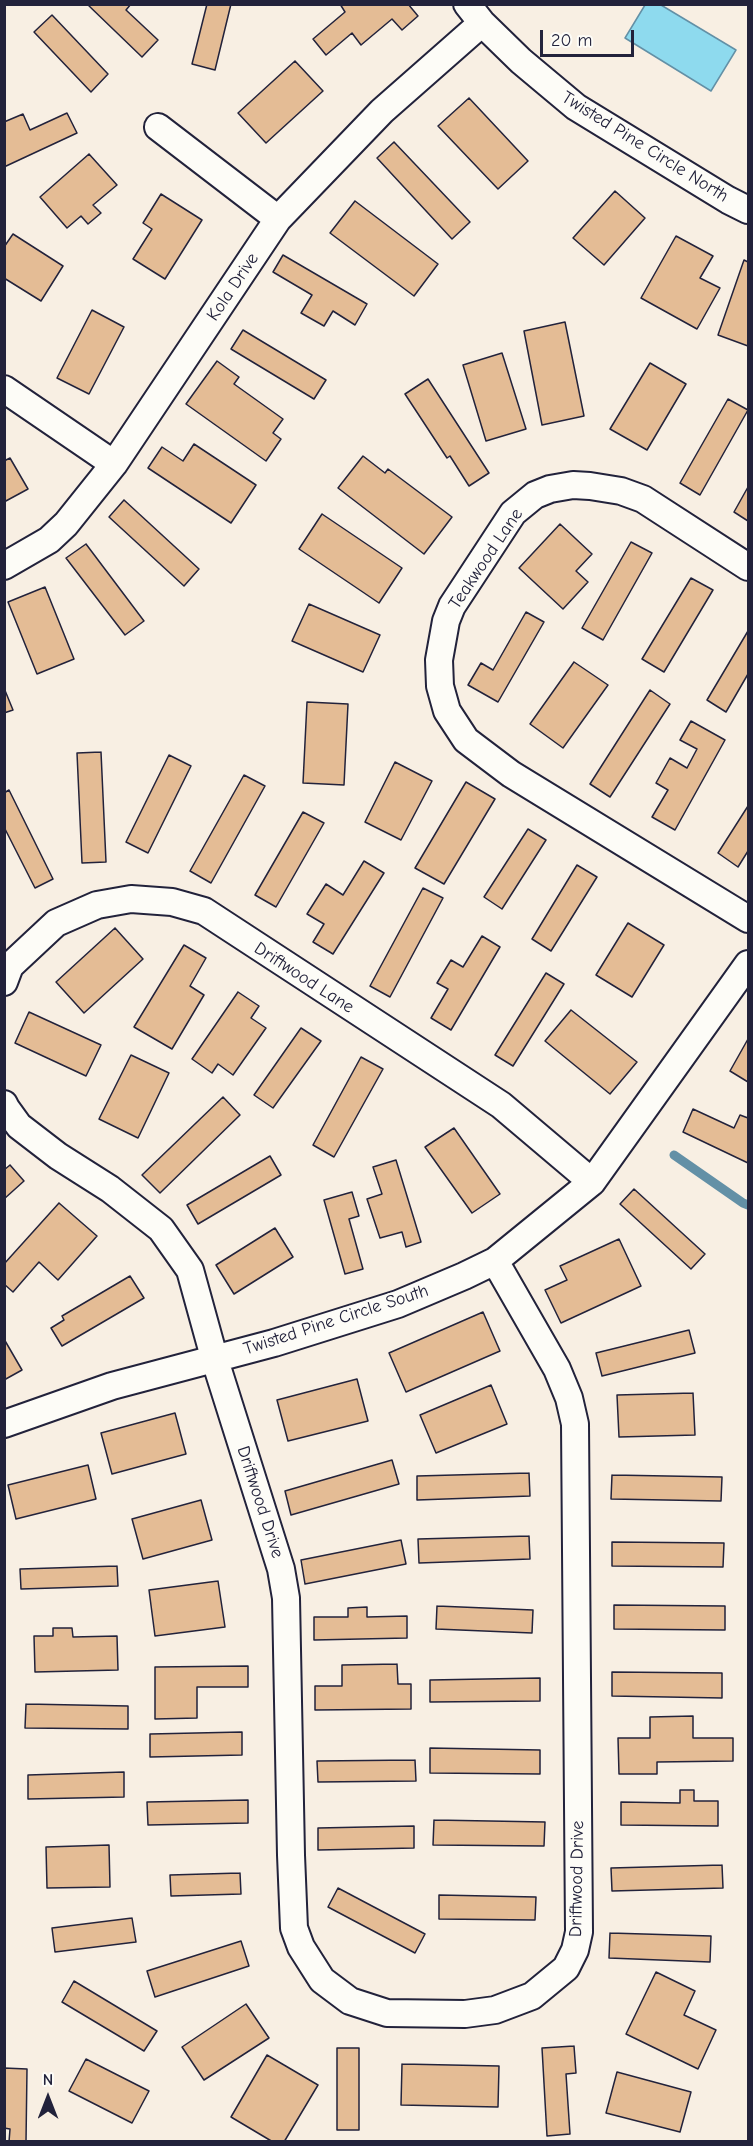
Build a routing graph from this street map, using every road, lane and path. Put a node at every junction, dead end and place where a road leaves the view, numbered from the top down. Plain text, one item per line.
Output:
1 (474, 14) edge
2 (158, 127) dead end
3 (748, 210) edge
4 (278, 219) junction
5 (4, 389) edge
6 (114, 464) junction
7 (4, 566) edge
8 (748, 567) edge
9 (748, 919) edge
10 (748, 964) edge
11 (4, 982) edge
12 (4, 1104) edge
13 (592, 1182) junction
14 (495, 1261) junction
15 (214, 1357) junction
16 (4, 1424) edge

1 - 3 street, Twisted Pine Circle North
1 - 4 street, Kola Drive
2 - 4 street
4 - 6 street, Kola Drive
5 - 6 street
6 - 7 street, Kola Drive
8 - 9 street, Teakwood Lane
10 - 13 street, Twisted Pine Circle South
11 - 13 street, Driftwood Lane
12 - 15 street
13 - 14 street, Twisted Pine Circle South
14 - 15 street, Twisted Pine Circle South
14 - 15 street, Driftwood Drive
15 - 16 street, Twisted Pine Circle South

